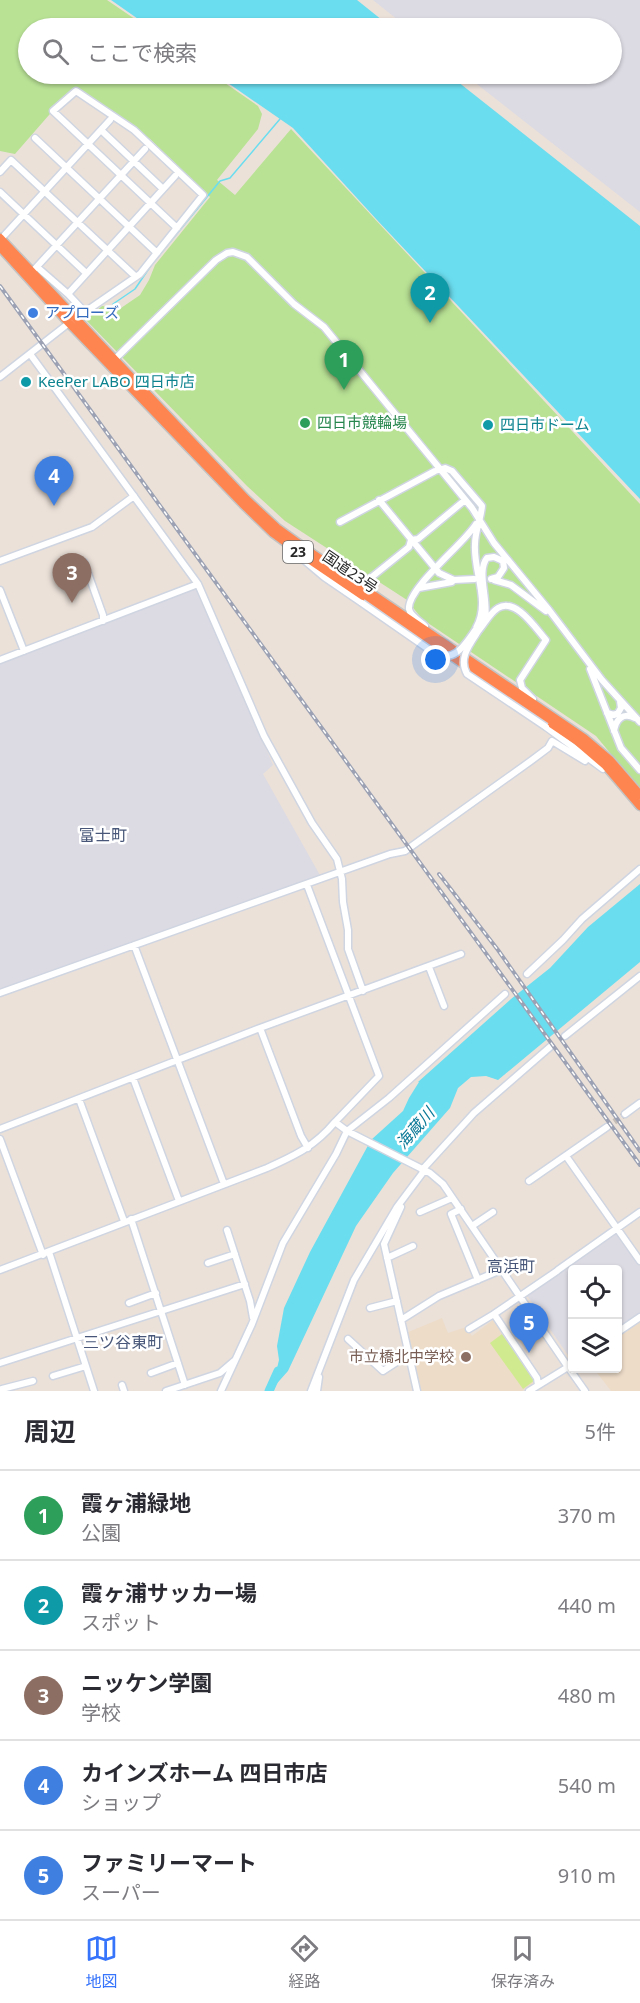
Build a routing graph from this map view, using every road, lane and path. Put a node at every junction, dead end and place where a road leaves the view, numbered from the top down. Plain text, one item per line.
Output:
1 (110, 120) dead end
2 (101, 130) junction
3 (35, 138) dead end
4 (88, 144) junction
5 (146, 149) dead end
6 (134, 162) junction
7 (66, 167) junction
8 (0, 172) edge
9 (122, 175) junction
10 (175, 176) dead end
11 (163, 189) junction
12 (45, 191) junction
13 (0, 192) edge
14 (100, 199) junction
15 (150, 202) junction
16 (24, 214) junction
17 (79, 222) junction
18 (129, 226) junction
19 (177, 228) junction
20 (0, 238) edge
21 (57, 246) junction
22 (0, 248) edge
23 (107, 250) junction
24 (157, 253) junction
25 (35, 270) junction
26 (86, 273) junction
27 (136, 277) junction
28 (68, 294) junction
29 (85, 312) junction
30 (72, 321) junction
31 (30, 354) junction
32 (114, 360) junction
33 (0, 377) edge
34 (439, 469) junction
35 (134, 496) junction
36 (379, 500) junction
37 (465, 500) junction
38 (480, 518) junction
39 (340, 522) dead end
40 (273, 533) junction
41 (411, 540) junction
42 (313, 554) junction
43 (0, 561) edge
44 (84, 562) dead end
45 (435, 569) junction
46 (474, 579) dead end
47 (459, 580) junction
48 (198, 584) junction
49 (419, 588) junction
50 (0, 590) edge
51 (103, 621) junction
52 (478, 629) junction
53 (569, 635) junction
54 (24, 651) junction
55 (585, 657) junction
56 (0, 660) edge
57 (470, 661) junction
58 (620, 700) junction
59 (607, 713) junction
60 (639, 720) edge
61 (614, 732) junction
62 (584, 738) junction
63 (588, 757) junction
64 (640, 770) edge
65 (640, 795) edge
66 (640, 805) edge
67 (640, 869) edge
68 (340, 872) junction
69 (307, 885) junction
70 (134, 945) junction
71 (461, 954) dead end
72 (429, 967) junction
73 (527, 974) dead end
74 (640, 976) edge
75 (363, 991) junction
76 (0, 993) edge
77 (505, 994) dead end
78 (349, 995) junction
79 (444, 1006) dead end
80 (260, 1028) junction
81 (565, 1036) dead end
82 (550, 1047) dead end
83 (177, 1060) junction
84 (133, 1078) junction
85 (79, 1099) junction
86 (640, 1103) edge
87 (625, 1114) tunnel mouth
88 (335, 1122) junction
89 (607, 1126) tunnel mouth
90 (0, 1129) edge
91 (348, 1131) junction
92 (0, 1139) edge
93 (309, 1148) junction
94 (566, 1155) junction
95 (422, 1170) junction
96 (529, 1181) dead end
97 (224, 1184) junction
98 (404, 1198) junction
99 (452, 1198) junction
100 (179, 1201) junction
101 (461, 1209) junction
102 (420, 1212) dead end
103 (493, 1212) dead end
104 (640, 1212) edge
105 (128, 1220) junction
106 (617, 1227) junction
107 (473, 1228) junction
108 (227, 1230) dead end
109 (460, 1236) junction
110 (413, 1246) dead end
111 (46, 1253) junction
112 (235, 1254) junction
113 (387, 1258) junction
114 (640, 1260) edge
115 (208, 1263) dead end
116 (0, 1270) edge
117 (501, 1270) junction
118 (478, 1280) junction
119 (244, 1284) junction
120 (156, 1293) junction
121 (519, 1296) junction
122 (397, 1301) junction
123 (129, 1304) dead end
124 (370, 1308) dead end
125 (161, 1311) junction
126 (494, 1314) junction
127 (640, 1317) edge
128 (253, 1320) junction
129 (401, 1320) junction
130 (469, 1329) dead end
131 (622, 1329) edge
132 (77, 1338) junction
133 (348, 1339) dead end
134 (409, 1354) junction
135 (237, 1359) junction
136 (0, 1363) edge
137 (178, 1363) junction
138 (568, 1363) edge
139 (86, 1366) junction
140 (568, 1367) edge
141 (320, 1371) junction
142 (151, 1372) dead end
143 (574, 1373) edge
144 (53, 1376) dead end
145 (33, 1381) dead end
146 (538, 1385) junction
147 (185, 1387) edge
148 (1, 1388) edge
149 (94, 1391) edge
150 (166, 1391) edge
151 (221, 1391) edge
152 (311, 1391) edge
153 (317, 1391) edge
154 (417, 1391) edge
155 (529, 1391) edge
156 (585, 1391) edge

1 - 2 street
2 - 4 street
2 - 6 street
3 - 7 street
4 - 7 street
4 - 9 street
4 - 19 street
5 - 6 street
6 - 9 street
6 - 11 street
7 - 12 street
7 - 14 street
8 - 12 street
9 - 14 street
9 - 15 street
10 - 11 street
11 - 15 street
12 - 16 street
12 - 17 street
13 - 16 street
14 - 17 street
14 - 18 street
15 - 18 street
15 - 19 street
16 - 20 street
16 - 21 street
17 - 21 street
17 - 23 street
18 - 23 street
18 - 24 street
19 - 24 street
20 - 25 highway, 国道23号 / 23
21 - 25 street
21 - 26 street
22 - 30 highway, 国道23号 / 23
23 - 26 street
23 - 27 street
24 - 27 street
25 - 28 street
25 - 30 highway, 国道23号 / 23
26 - 28 street
27 - 29 street
28 - 29 street
29 - 30 street
30 - 31 street
30 - 32 highway, 国道23号 / 23
30 - 40 highway, 国道23号 / 23
31 - 33 street
31 - 35 street
32 - 34 street
32 - 42 highway, 国道23号 / 23
34 - 36 street
34 - 37 street
34 - 38 street
35 - 43 street
35 - 48 street
36 - 39 street
36 - 41 street
37 - 38 street
37 - 41 street
38 - 45 street
38 - 52 street
38 - 53 street
40 - 52 street, bridge
40 - 66 highway, 国道23号 / 23
41 - 42 street
41 - 45 street
42 - 57 highway, 国道23号 / 23
44 - 51 street
45 - 47 street
45 - 49 street
46 - 47 street
47 - 49 street
48 - 51 street
48 - 68 street
49 - 57 street
50 - 54 street
51 - 54 street
52 - 53 street
52 - 62 street
52 - 63 street, bridge
53 - 55 street
54 - 56 street
55 - 58 street
55 - 59 street
57 - 62 highway, 国道23号 / 23
58 - 59 street
58 - 60 street
59 - 61 street
60 - 61 street
61 - 64 street
62 - 65 highway, 国道23号 / 23
63 - 66 street
63 - 68 street
67 - 73 street
68 - 69 street
68 - 75 street
69 - 70 street
69 - 78 street
70 - 76 street
70 - 83 street
71 - 72 street
72 - 75 street
72 - 79 street
74 - 81 street
75 - 78 street
77 - 91 street
78 - 80 street
78 - 88 street
80 - 83 street
80 - 93 street
82 - 95 street
83 - 84 street
83 - 97 street
84 - 85 street
84 - 100 street
85 - 90 street
85 - 105 street
86 - 87 street
88 - 91 street
88 - 93 street
89 - 94 street
91 - 95 street
91 - 128 street
92 - 111 street
93 - 97 street
94 - 96 street
94 - 106 street
95 - 98 street
95 - 99 street
97 - 100 street
98 - 113 street
98 - 141 street
99 - 101 street
99 - 102 street
100 - 105 street
101 - 107 street
101 - 109 street
103 - 107 street
104 - 106 street
105 - 111 street
105 - 120 street
106 - 114 street
106 - 121 street
107 - 109 street
107 - 117 street
108 - 112 street
109 - 118 street
110 - 113 street
111 - 116 street
111 - 132 street
112 - 115 street
112 - 119 street
113 - 122 street
117 - 118 street
117 - 121 street
118 - 129 street
119 - 125 street
119 - 128 street
120 - 123 street
120 - 125 street
121 - 126 street
121 - 138 street
122 - 124 street
122 - 129 street
125 - 132 street
125 - 137 street
126 - 130 street
126 - 146 street
127 - 131 street
128 - 135 street
129 - 134 street
132 - 136 street
132 - 139 street
133 - 134 street
134 - 154 street
135 - 147 street
135 - 151 street
137 - 142 street
137 - 147 street
139 - 144 street
139 - 149 street
140 - 146 street
141 - 152 street
141 - 153 street
143 - 156 street
145 - 148 street
146 - 155 street
147 - 150 street

